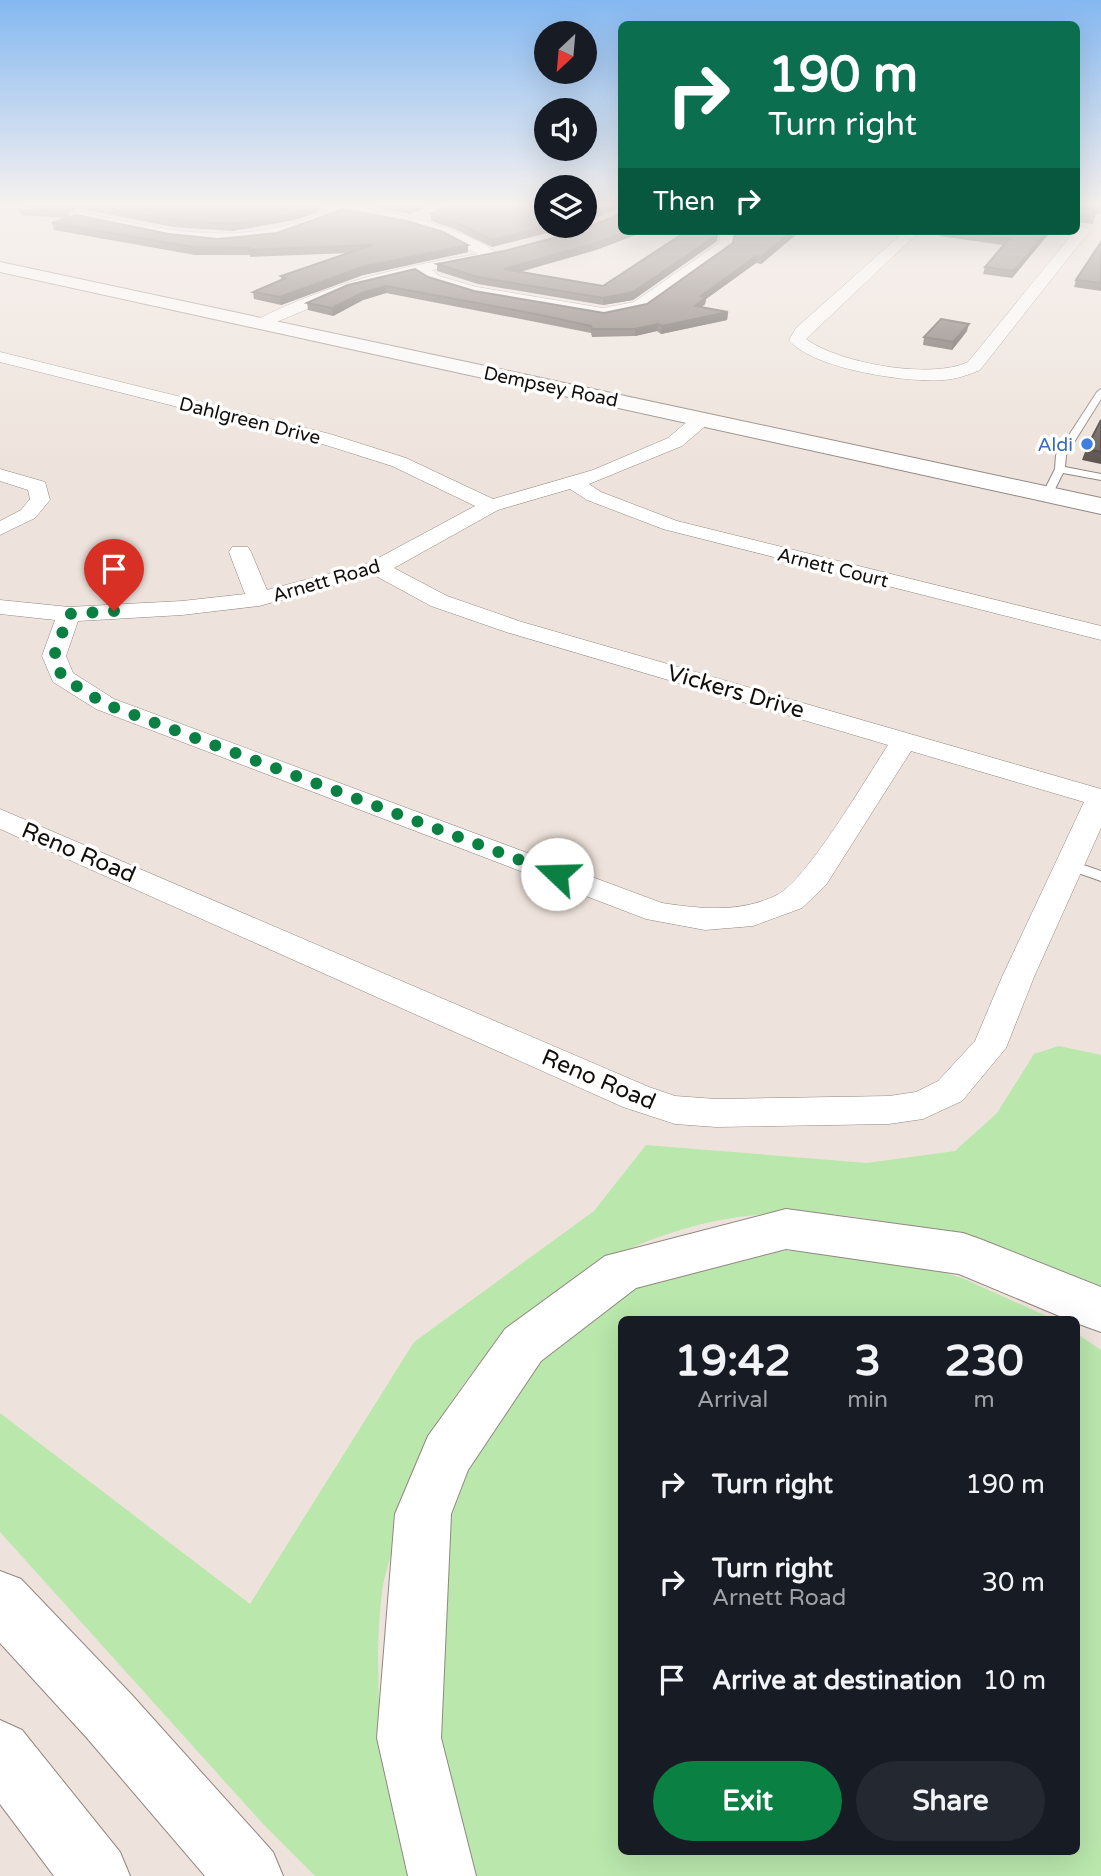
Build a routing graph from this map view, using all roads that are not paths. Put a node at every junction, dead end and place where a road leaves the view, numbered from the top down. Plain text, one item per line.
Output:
1 (115, 292) edge
2 (333, 292) edge
3 (478, 292) edge
4 (660, 292) edge
5 (846, 292) edge
6 (1035, 292) edge
7 (262, 323) junction
8 (0, 358) edge
9 (1101, 392) edge
10 (702, 419) junction
11 (1060, 469) junction
12 (0, 475) edge
13 (1101, 477) edge
14 (572, 482) junction
15 (1048, 493) junction
16 (491, 506) junction
17 (1101, 506) edge
18 (0, 529) edge
19 (240, 552) dead end
20 (377, 568) junction
21 (259, 599) junction
22 (0, 607) edge
23 (69, 614) junction
24 (1101, 633) edge
25 (904, 741) junction
26 (1101, 797) edge
27 (0, 818) edge
28 (1069, 865) junction
29 (1101, 876) edge
30 (1029, 1279) junction
31 (1101, 1310) edge
32 (1101, 1326) edge
33 (0, 1600) edge
34 (0, 1752) edge
35 (96, 1876) edge
36 (249, 1876) edge
37 (442, 1876) edge

1 - 7 main road, Dempsey Road
2 - 7 street
3 - 4 street
5 - 6 street
7 - 10 main road, Dempsey Road
8 - 16 street, Dahlgreen Drive
9 - 11 lane
10 - 14 street, Arnett Road
10 - 15 main road, Dempsey Road
11 - 13 lane
11 - 15 lane
12 - 18 street
14 - 16 street, Arnett Road
14 - 24 street, Arnett Court
15 - 17 main road, Dempsey Road
16 - 20 street, Arnett Road
19 - 21 street
20 - 21 street, Arnett Road
20 - 25 street, Vickers Drive
21 - 23 street, Arnett Road
22 - 23 street, Arnett Road
23 - 25 street
25 - 26 street, Vickers Drive
26 - 28 street, Reno Road
27 - 28 street, Reno Road
28 - 29 lane
30 - 31 main road
30 - 32 main road
30 - 37 main road
33 - 36 main road
34 - 35 main road

